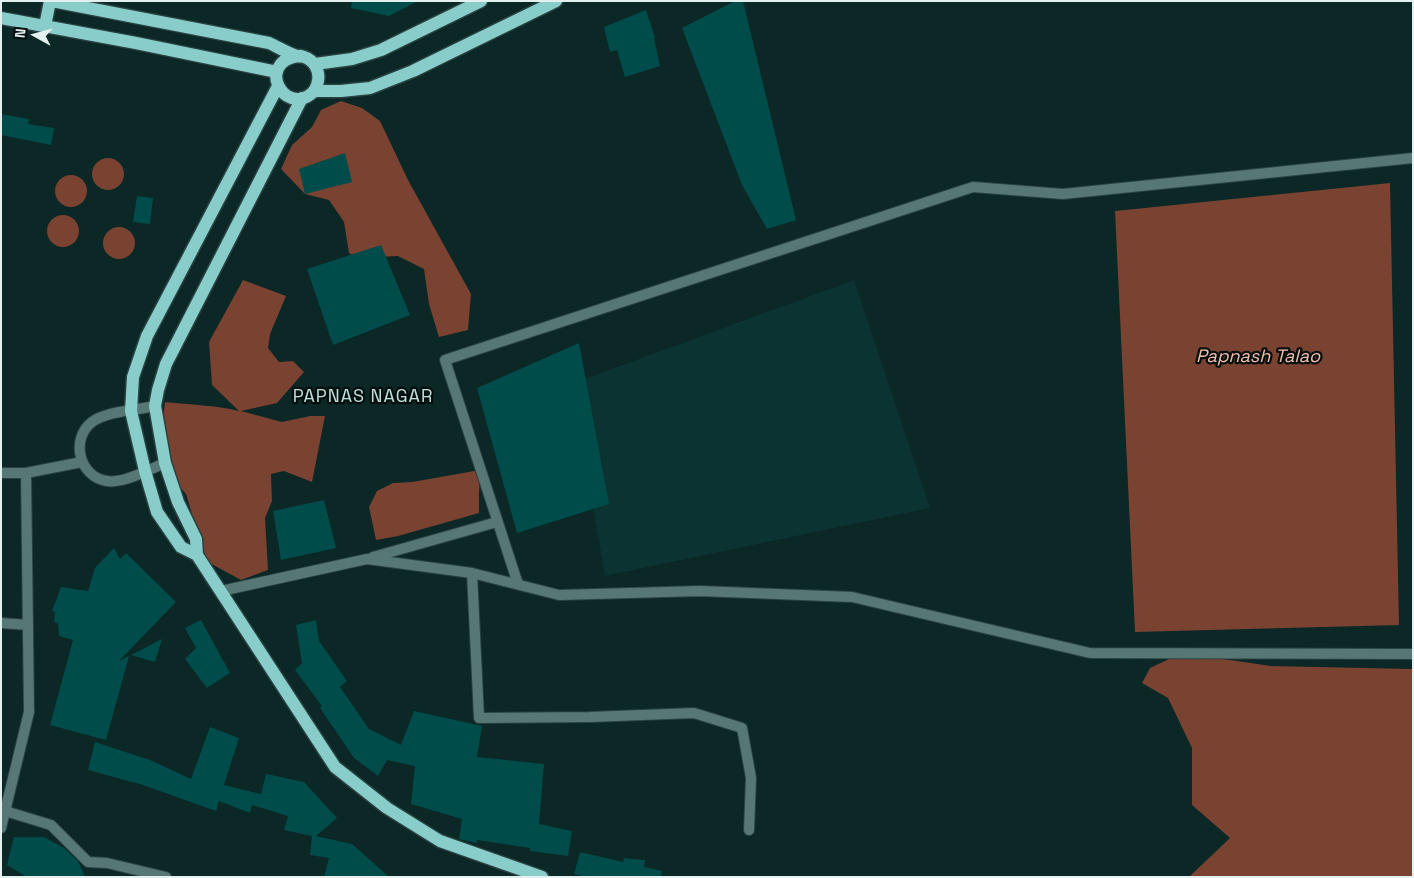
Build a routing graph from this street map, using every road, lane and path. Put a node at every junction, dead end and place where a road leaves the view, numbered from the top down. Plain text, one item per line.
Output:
1 (51, 1) edge
2 (481, 1) edge
3 (556, 1) edge
4 (535, 6) edge
5 (1, 18) edge
6 (45, 26) junction
7 (297, 56) junction
8 (315, 64) junction
9 (277, 72) junction
10 (278, 86) junction
11 (314, 91) junction
12 (302, 98) junction
13 (1413, 158) edge
14 (155, 406) junction
15 (131, 411) junction
16 (82, 462) junction
17 (165, 463) junction
18 (145, 471) junction
19 (1, 473) edge
20 (26, 474) junction
21 (497, 522) junction
22 (198, 555) junction
23 (367, 559) junction
24 (472, 573) junction
25 (518, 584) junction
26 (222, 591) junction
27 (1, 623) edge
28 (28, 625) junction
29 (1413, 654) edge
30 (5, 811) junction
31 (1, 828) edge
32 (749, 830) dead end
33 (166, 877) edge
34 (542, 877) edge

1 - 6 main road
1 - 7 main road
2 - 8 main road
3 - 4 main road
4 - 11 main road
5 - 6 main road
6 - 9 main road
7 - 8 main road
7 - 9 main road
8 - 11 main road
9 - 10 main road
10 - 12 main road
10 - 15 main road
11 - 12 main road
12 - 14 main road
13 - 21 street
14 - 15 street
14 - 17 main road
15 - 16 street
15 - 18 main road
16 - 18 street
16 - 20 street
17 - 18 street
17 - 22 main road
18 - 22 main road
19 - 20 street
20 - 28 street
21 - 23 street
21 - 25 street
22 - 26 main road
23 - 24 street
23 - 26 street
24 - 25 street
24 - 32 street
25 - 29 street
26 - 34 main road
27 - 28 street
28 - 30 street
30 - 31 street
30 - 33 street

